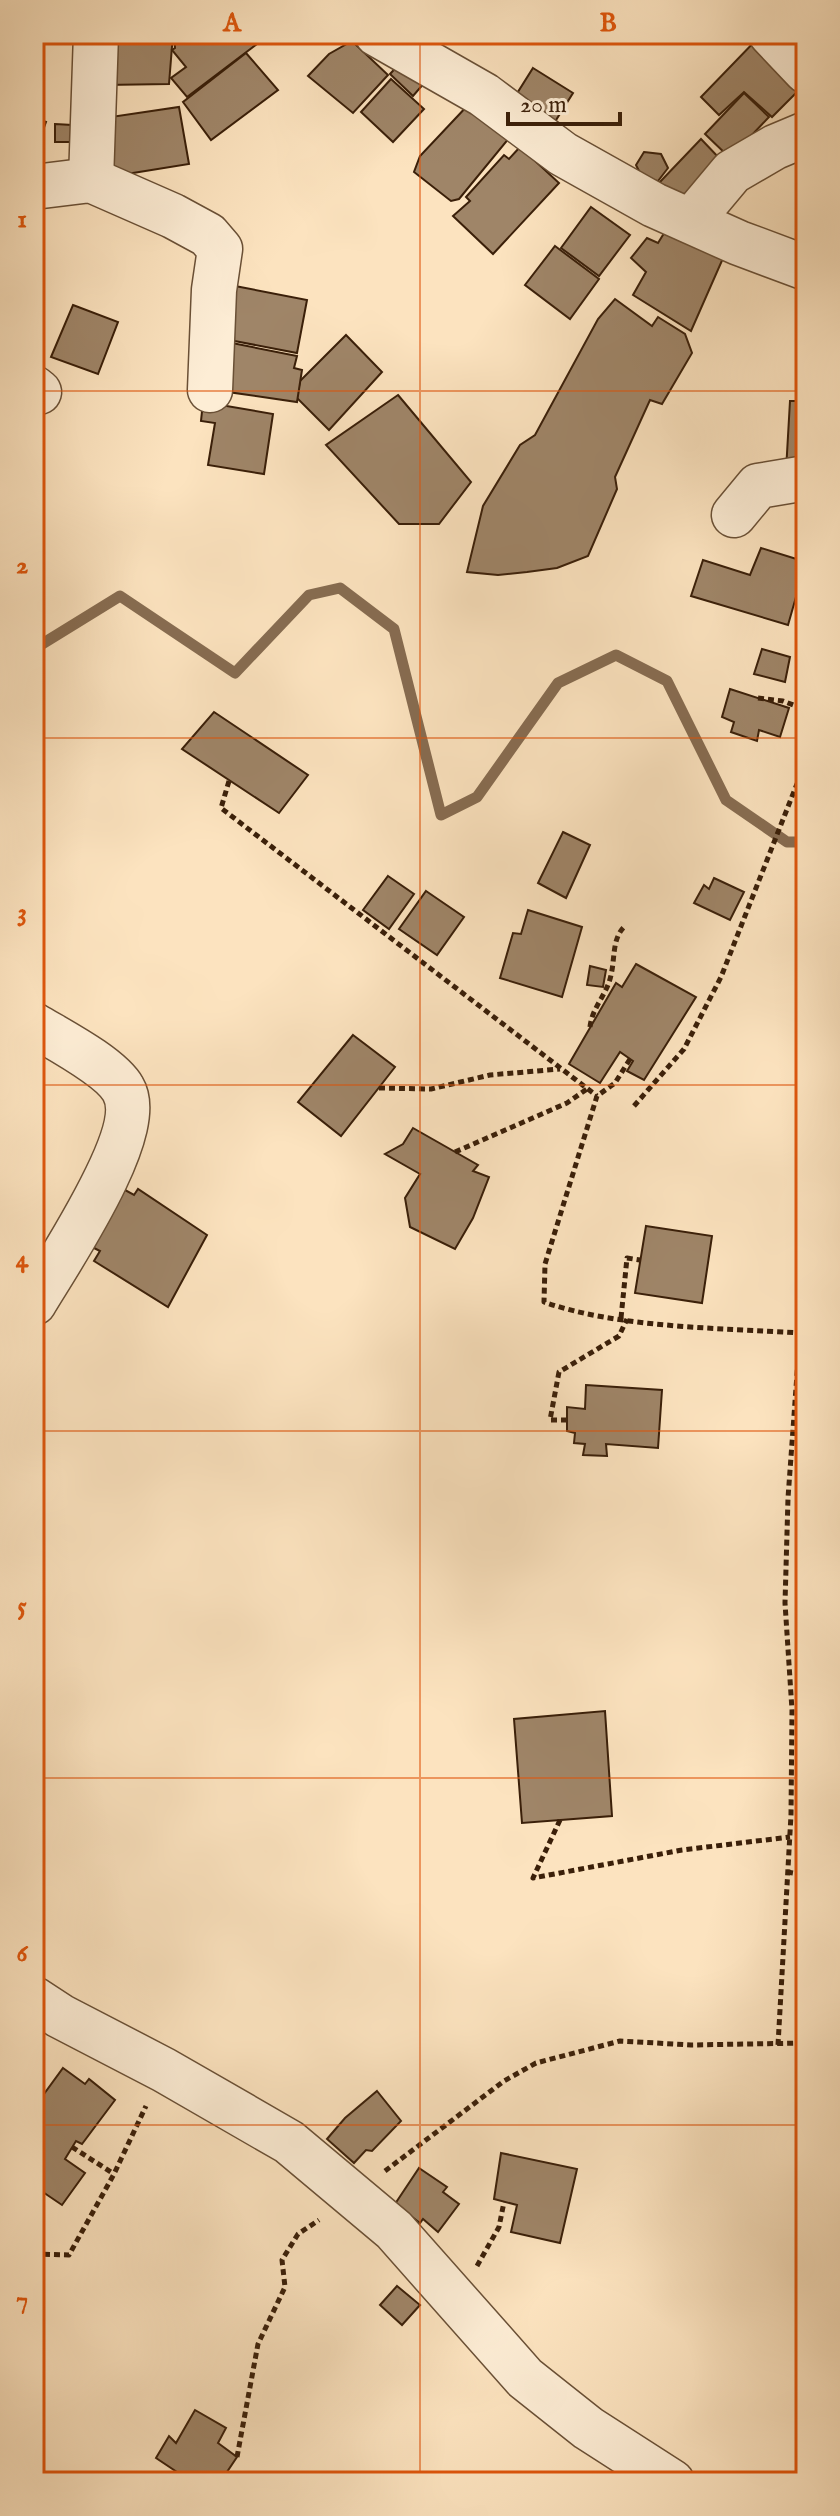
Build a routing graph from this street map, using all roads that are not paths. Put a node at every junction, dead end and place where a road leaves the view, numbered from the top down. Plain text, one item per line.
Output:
1 (96, 34) edge
2 (771, 34) edge
3 (393, 36) edge
4 (806, 71) edge
5 (806, 134) edge
6 (91, 180) junction
7 (34, 187) edge
8 (691, 221) junction
9 (806, 268) edge
10 (210, 390) dead end
11 (806, 478) edge
12 (734, 515) dead end
13 (34, 1025) edge
14 (34, 1303) edge
15 (34, 1999) edge
16 (672, 2482) edge

1 - 6 street
2 - 4 street
3 - 8 street
5 - 8 street
6 - 7 street
6 - 10 street
8 - 9 street
11 - 12 street
13 - 14 street
15 - 16 street

